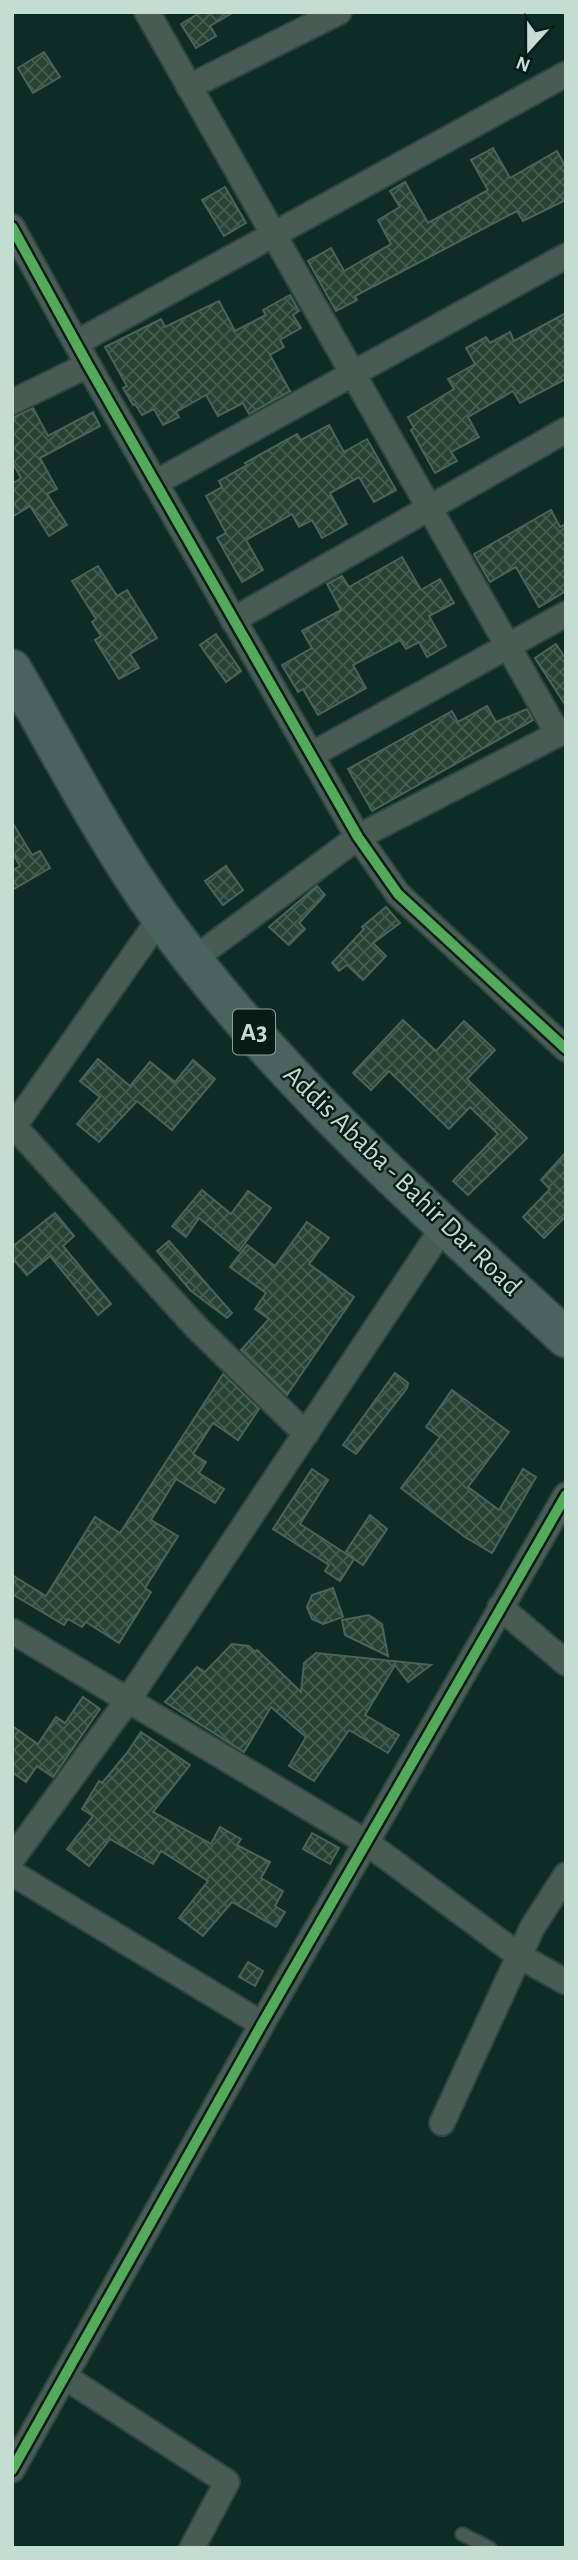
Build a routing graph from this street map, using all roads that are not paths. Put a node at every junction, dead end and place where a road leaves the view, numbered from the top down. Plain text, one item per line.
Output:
1 (147, 12) edge
2 (339, 12) edge
3 (566, 74) edge
4 (189, 87) junction
5 (12, 227) edge
6 (274, 234) junction
7 (566, 256) edge
8 (76, 343) junction
9 (88, 365) junction
10 (353, 373) junction
11 (12, 402) edge
12 (566, 430) edge
13 (155, 483) junction
14 (429, 508) junction
15 (566, 614) edge
16 (233, 620) junction
17 (508, 646) junction
18 (12, 669) edge
19 (562, 732) edge
20 (311, 755) junction
21 (358, 837) junction
22 (161, 917) junction
23 (194, 959) junction
24 (566, 1049) edge
25 (13, 1127) edge
26 (444, 1226) junction
27 (566, 1338) edge
28 (306, 1434) junction
29 (566, 1495) edge
30 (500, 1607) junction
31 (12, 1631) edge
32 (566, 1663) edge
33 (128, 1700) junction
34 (366, 1842) junction
35 (12, 1859) edge
36 (12, 1873) edge
37 (566, 1875) edge
38 (521, 1957) junction
39 (566, 1982) edge
40 (262, 2024) junction
41 (442, 2123) dead end
42 (65, 2377) junction
43 (12, 2470) edge
44 (462, 2534) dead end
45 (192, 2548) edge
46 (490, 2548) edge

1 - 4 street
2 - 4 street
3 - 6 street
4 - 6 street
5 - 8 street
6 - 8 street
6 - 10 street
7 - 10 street
8 - 9 street
9 - 11 street
9 - 13 street
10 - 13 street
10 - 14 street
12 - 14 street
13 - 16 street
14 - 16 street
14 - 17 street
15 - 17 street
16 - 20 street
17 - 19 street
17 - 20 street
18 - 22 highway, Addis Ababa - Bahir Dar Road / A3
19 - 21 street
20 - 21 street
21 - 23 street
21 - 24 street
22 - 23 highway, Addis Ababa - Bahir Dar Road / A3
22 - 25 street
23 - 26 highway, Addis Ababa - Bahir Dar Road / A3
25 - 28 street
26 - 27 highway, Addis Ababa - Bahir Dar Road / A3
26 - 28 street
28 - 33 street
29 - 30 street
30 - 32 street
30 - 34 street
31 - 33 street
33 - 34 street
33 - 35 street
34 - 38 street
34 - 40 street
36 - 40 street
37 - 38 street
38 - 39 street
38 - 41 street
40 - 42 street
42 - 43 street
42 - 45 street
44 - 46 lane

